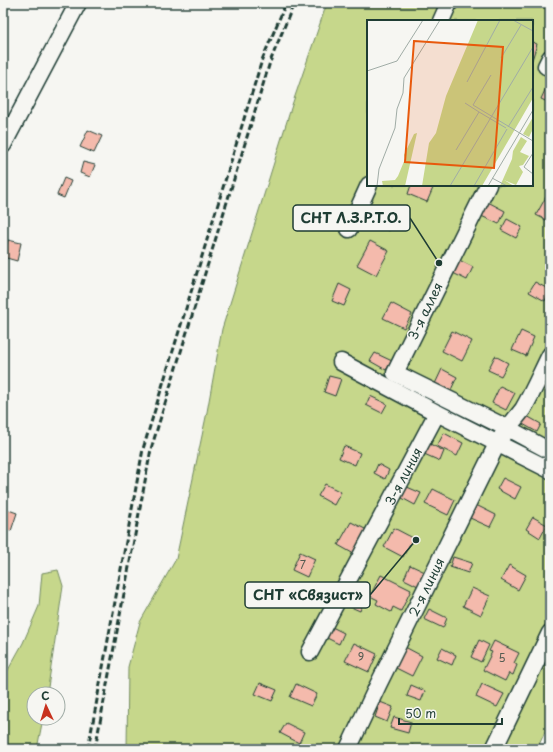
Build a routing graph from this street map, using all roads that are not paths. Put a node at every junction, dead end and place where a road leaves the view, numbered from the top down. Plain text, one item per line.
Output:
1 (78, 3) edge
2 (449, 3) edge
3 (441, 20) edge
4 (3, 145) edge
5 (369, 186) edge
6 (488, 186) edge
7 (349, 229) dead end
8 (550, 355) edge
9 (341, 362) dead end
10 (437, 413) junction
11 (509, 429) junction
12 (497, 444) junction
13 (550, 451) edge
14 (550, 470) edge
15 (550, 633) edge
16 (310, 652) dead end
17 (348, 749) edge
18 (494, 749) edge

1 - 4 street
2 - 3 street
5 - 7 street
6 - 11 street, 3-я аллея
8 - 11 street, 2-я линия
9 - 10 street
10 - 12 street
10 - 16 street, 3-я линия
11 - 12 street, 2-я линия
11 - 13 street
12 - 14 street
12 - 17 street, 2-я линия
15 - 18 street

